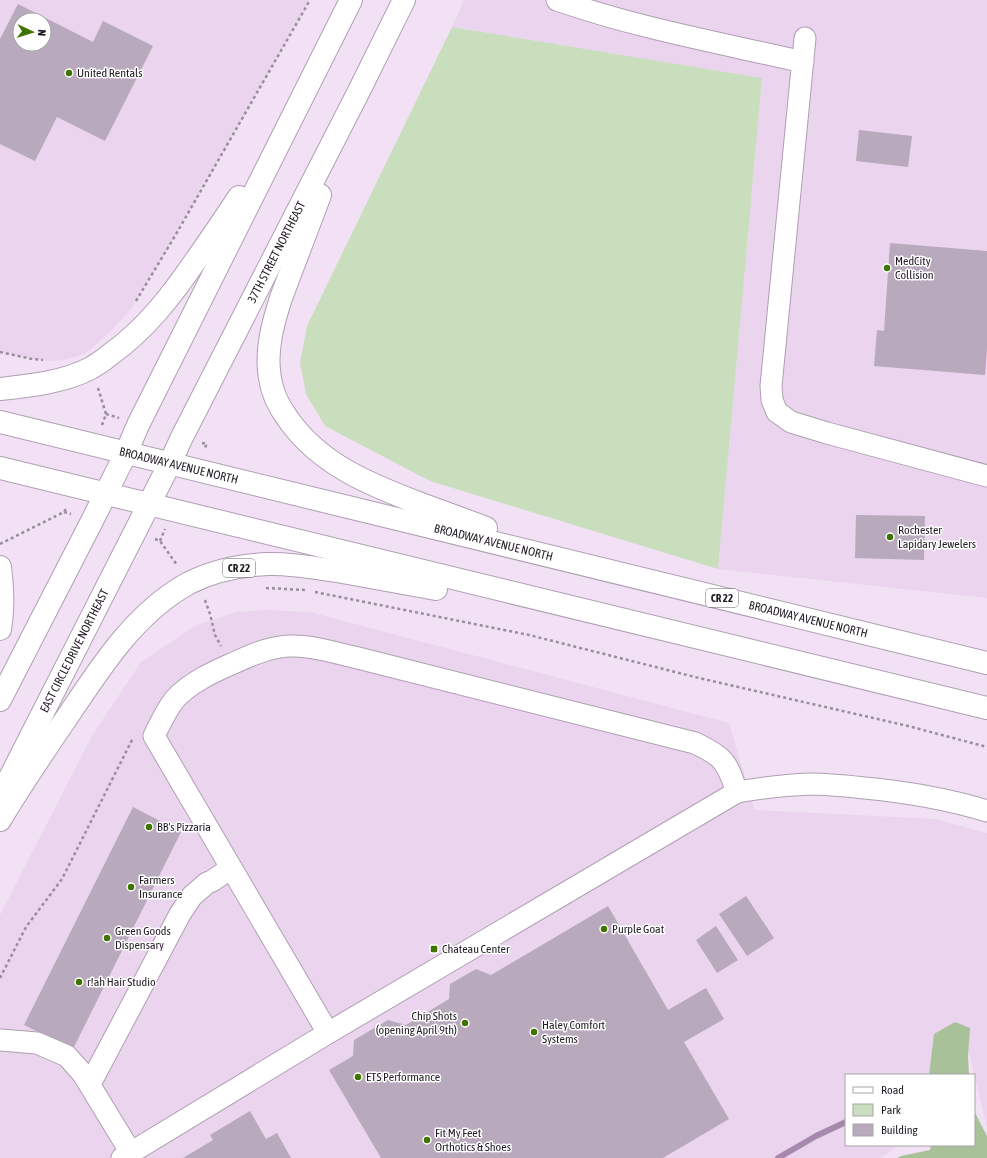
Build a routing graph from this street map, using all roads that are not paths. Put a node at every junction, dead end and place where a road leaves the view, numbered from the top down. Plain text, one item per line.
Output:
1 (351, 0) edge
2 (404, 0) edge
3 (557, 0) edge
4 (805, 38) dead end
5 (803, 62) junction
6 (310, 82) junction
7 (359, 91) junction
8 (0, 389) edge
9 (0, 422) edge
10 (126, 453) junction
11 (170, 464) junction
12 (0, 468) edge
13 (987, 476) edge
14 (105, 494) junction
15 (149, 505) junction
16 (0, 567) edge
17 (595, 567) junction
18 (592, 613) junction
19 (0, 629) edge
20 (987, 663) edge
21 (0, 700) edge
22 (987, 708) edge
23 (737, 792) junction
24 (0, 797) edge
25 (987, 811) edge
26 (0, 820) edge
27 (231, 868) junction
28 (328, 1033) junction
29 (1, 1040) edge
30 (90, 1084) junction
31 (126, 1155) edge

1 - 6 main road
2 - 7 main road, 37TH STREET NORTHEAST
3 - 5 lane
4 - 5 lane
5 - 13 lane
6 - 8 main road
6 - 10 main road
7 - 11 main road, 37TH STREET NORTHEAST
7 - 17 main road
9 - 10 main road, BROADWAY AVENUE NORTH
10 - 11 main road, BROADWAY AVENUE NORTH / CR 22
10 - 14 main road
11 - 15 main road, 37TH STREET NORTHEAST
11 - 17 main road, BROADWAY AVENUE NORTH / CR 22
12 - 14 main road
14 - 15 main road, CR 22
14 - 21 main road
15 - 18 main road, CR 22
15 - 24 main road, EAST CIRCLE DRIVE NORTHEAST
16 - 19 main road
17 - 20 main road, BROADWAY AVENUE NORTH / CR 22
18 - 22 main road, CR 22
18 - 26 main road, CR 22
23 - 25 lane
23 - 27 lane
23 - 28 lane
27 - 28 lane
27 - 30 lane
28 - 31 lane
29 - 30 lane
30 - 31 lane

